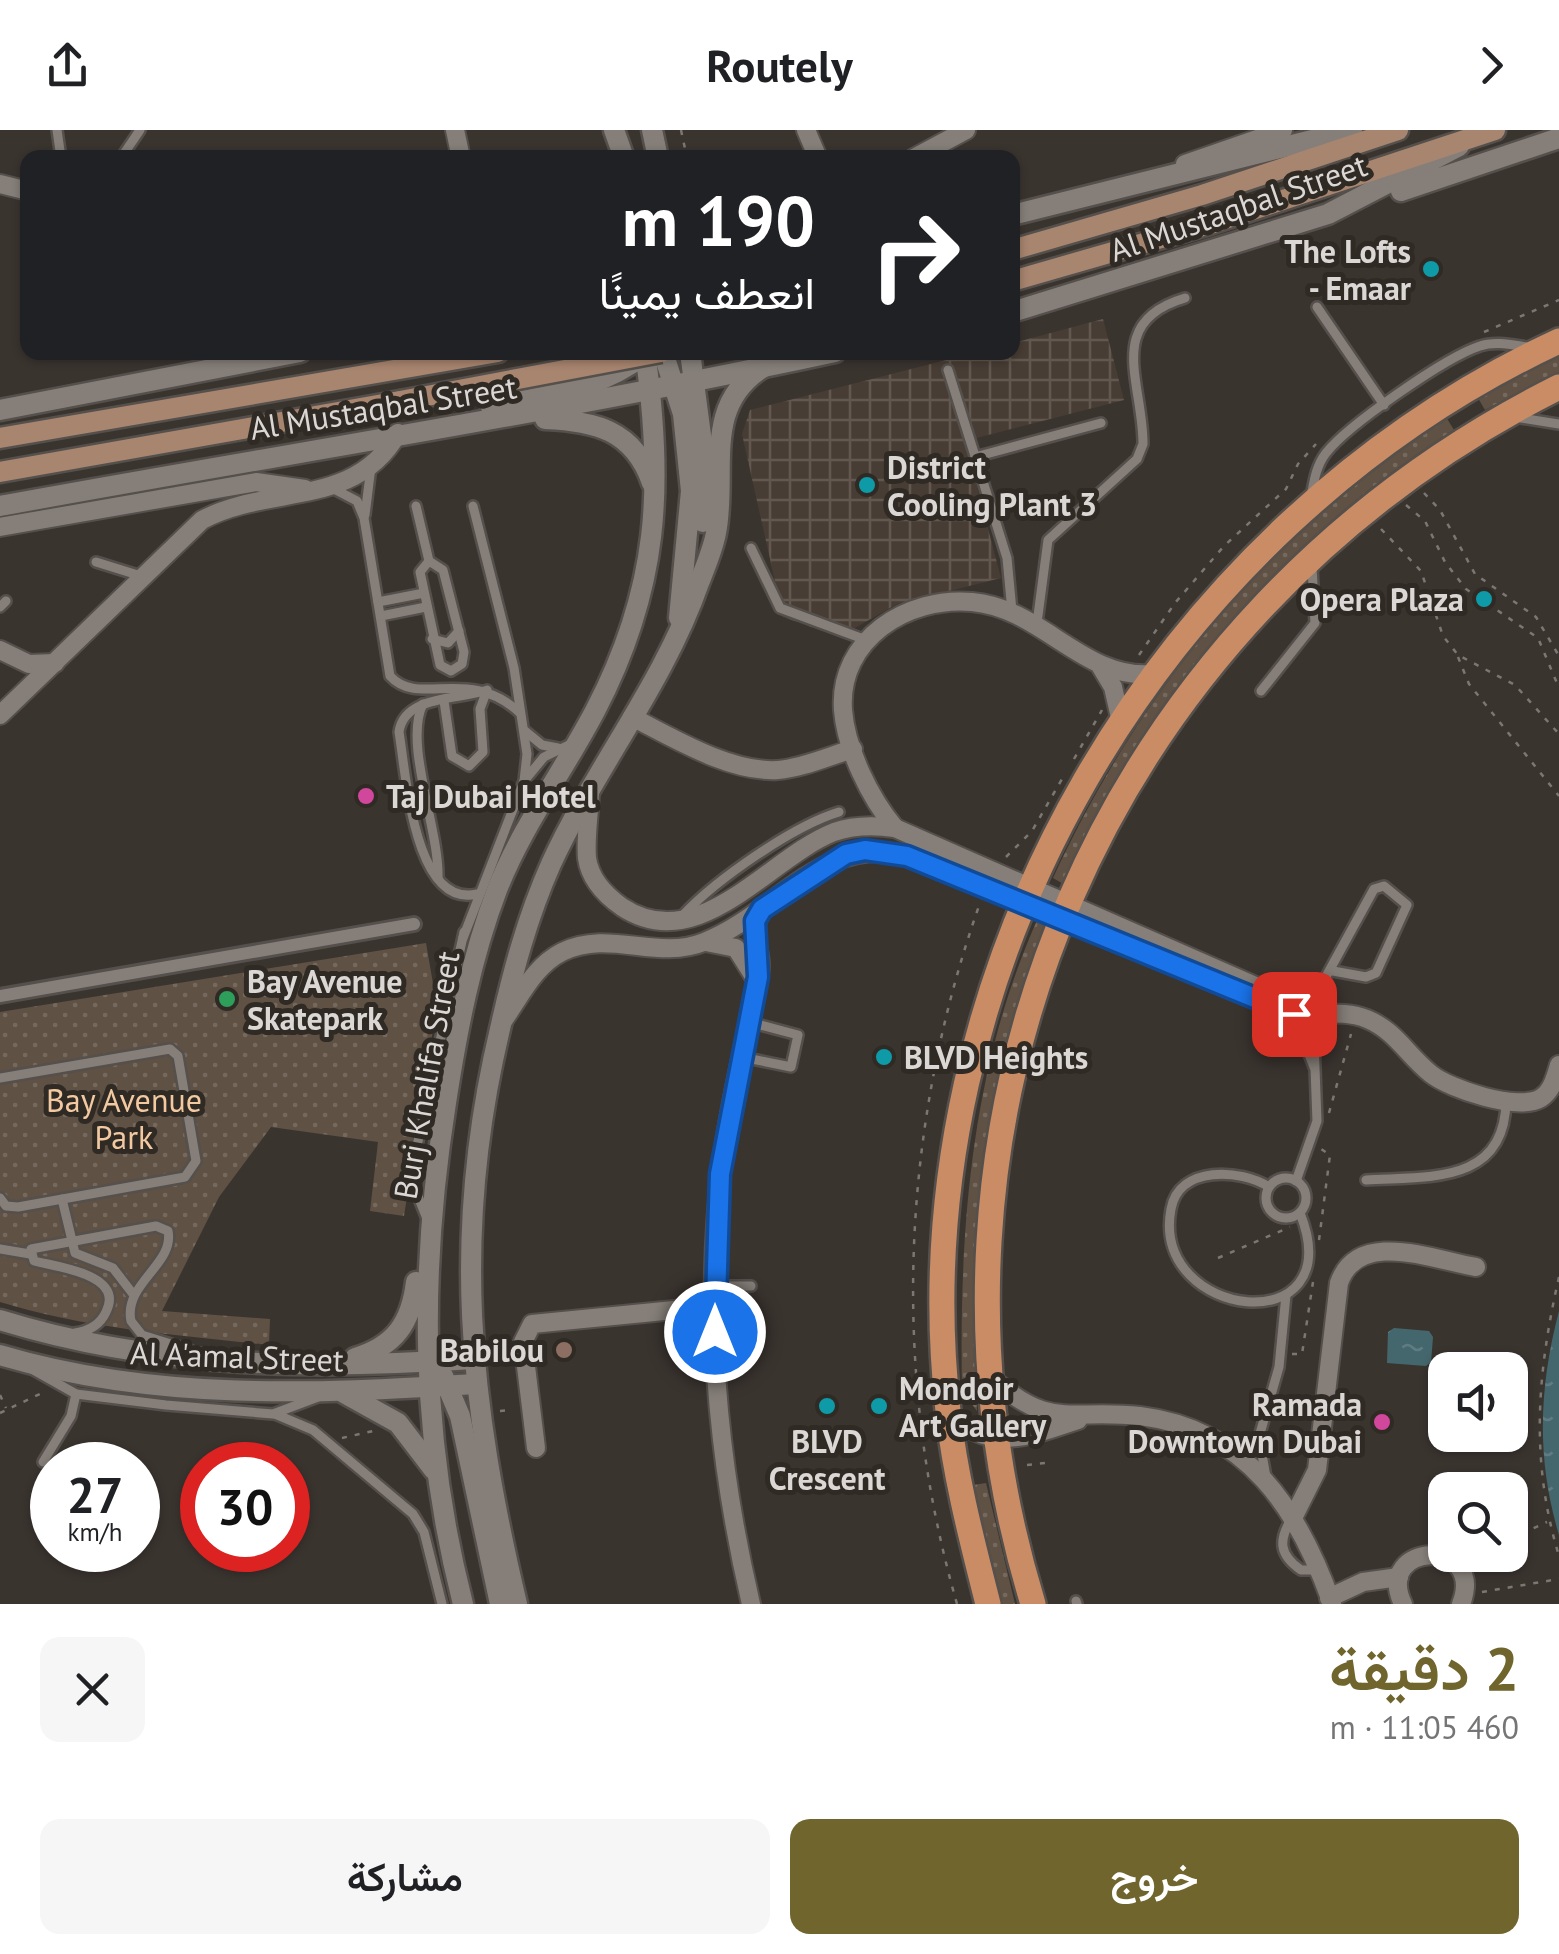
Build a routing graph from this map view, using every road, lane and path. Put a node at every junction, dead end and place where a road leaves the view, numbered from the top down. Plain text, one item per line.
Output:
1 (966, 130) edge
2 (1283, 130) edge
3 (1352, 130) edge
4 (1398, 130) edge
5 (1496, 130) edge
6 (1475, 137) junction
7 (1559, 138) edge
8 (929, 150) edge
9 (1145, 181) junction
10 (1020, 213) edge
11 (1328, 214) junction
12 (1020, 248) edge
13 (1020, 278) edge
14 (1185, 298) dead end
15 (1317, 307) dead end
16 (1020, 310) edge
17 (1550, 345) edge
18 (256, 360) edge
19 (456, 360) edge
20 (626, 360) edge
21 (647, 360) edge
22 (658, 360) edge
23 (664, 360) edge
24 (689, 360) edge
25 (798, 360) edge
26 (762, 368) junction
27 (948, 370) dead end
28 (685, 385) junction
29 (1559, 387) edge
30 (650, 392) junction
31 (1384, 405) junction
32 (0, 410) edge
33 (1508, 414) junction
34 (508, 417) junction
35 (1101, 424) dead end
36 (1559, 424) edge
37 (437, 426) junction
38 (398, 433) junction
39 (0, 438) edge
40 (975, 456) junction
41 (372, 466) junction
42 (0, 472) edge
43 (1399, 485) junction
44 (331, 489) junction
45 (312, 492) junction
46 (1311, 502) junction
47 (0, 506) edge
48 (416, 506) dead end
49 (473, 506) dead end
50 (656, 510) junction
51 (1362, 514) junction
52 (364, 518) junction
53 (0, 527) edge
54 (751, 548) dead end
55 (708, 552) junction
56 (1311, 559) junction
57 (96, 562) dead end
58 (429, 562) junction
59 (141, 576) junction
60 (424, 593) junction
61 (378, 602) junction
62 (426, 607) junction
63 (1012, 610) junction
64 (380, 616) junction
65 (1037, 623) junction
66 (679, 625) junction
67 (458, 631) junction
68 (432, 638) junction
69 (866, 640) junction
70 (2, 652) edge
71 (1458, 656) junction
72 (1559, 656) edge
73 (55, 663) junction
74 (1102, 667) junction
75 (1153, 674) junction
76 (1559, 688) edge
77 (486, 690) junction
78 (1262, 691) dead end
79 (444, 701) junction
80 (423, 704) junction
81 (520, 713) junction
82 (0, 716) edge
83 (632, 717) junction
84 (1122, 722) junction
85 (523, 729) junction
86 (1559, 734) edge
87 (568, 744) junction
88 (853, 749) junction
89 (524, 780) junction
90 (867, 780) junction
91 (590, 786) junction
92 (1559, 796) edge
93 (840, 812) dead end
94 (854, 827) junction
95 (895, 828) junction
96 (438, 882) junction
97 (476, 894) junction
98 (1026, 895) junction
99 (762, 909) junction
100 (1064, 912) junction
101 (679, 920) junction
102 (414, 924) dead end
103 (464, 932) junction
104 (704, 942) junction
105 (1333, 971) junction
106 (471, 976) junction
107 (756, 985) junction
108 (0, 996) edge
109 (1304, 1015) junction
110 (1356, 1015) junction
111 (749, 1022) junction
112 (501, 1024) junction
113 (742, 1057) junction
114 (1559, 1065) edge
115 (1317, 1074) junction
116 (0, 1078) edge
117 (1506, 1101) junction
118 (1328, 1117) dead end
119 (1319, 1148) dead end
120 (1366, 1180) dead end
121 (1296, 1181) junction
122 (1269, 1187) junction
123 (0, 1198) edge
124 (62, 1199) junction
125 (1324, 1212) junction
126 (1302, 1217) junction
127 (430, 1229) junction
128 (70, 1240) junction
129 (0, 1248) edge
130 (1318, 1248) dead end
131 (30, 1254) junction
132 (1218, 1258) dead end
133 (1315, 1266) dead end
134 (1476, 1267) dead end
135 (1559, 1277) edge
136 (715, 1286) junction
137 (751, 1286) dead end
138 (133, 1294) junction
139 (1286, 1294) junction
140 (715, 1306) junction
141 (0, 1320) edge
142 (44, 1334) junction
143 (1293, 1354) dead end
144 (10, 1359) edge
145 (474, 1359) junction
146 (209, 1362) junction
147 (426, 1362) junction
148 (329, 1365) junction
149 (987, 1374) junction
150 (476, 1384) junction
151 (54, 1385) junction
152 (450, 1385) junction
153 (427, 1388) junction
154 (332, 1391) junction
155 (76, 1394) junction
156 (0, 1395) edge
157 (7, 1410) junction
158 (948, 1412) junction
159 (0, 1413) edge
160 (272, 1414) junction
161 (1084, 1418) junction
162 (398, 1423) junction
163 (1259, 1437) junction
164 (326, 1439) junction
165 (993, 1440) junction
166 (56, 1442) edge
167 (1228, 1446) junction
168 (536, 1448) dead end
169 (437, 1475) junction
170 (1266, 1477) junction
171 (1294, 1516) junction
172 (1549, 1522) junction
173 (1528, 1531) edge
174 (1559, 1556) edge
175 (1320, 1570) junction
176 (1390, 1578) junction
177 (1559, 1579) edge
178 (1336, 1597) edge
179 (1462, 1599) edge
180 (442, 1604) edge
181 (464, 1604) edge
182 (500, 1604) edge
183 (517, 1604) edge
184 (751, 1604) edge
185 (988, 1604) edge
186 (1033, 1604) edge
187 (1402, 1604) edge

1 - 8 street
2 - 9 street
3 - 9 street, Al Mustaqbal Street
4 - 12 main road, Al Mustaqbal Street
5 - 6 main road, Al Mustaqbal Street
6 - 11 street, Al Mustaqbal Street
6 - 13 main road, Al Mustaqbal Street
7 - 11 street
9 - 10 street, Al Mustaqbal Street
11 - 16 street, Al Mustaqbal Street
14 - 65 lane
15 - 31 lane
17 - 31 lane
17 - 46 main road
18 - 32 street, Al Mustaqbal Street
19 - 39 main road, Al Mustaqbal Street
20 - 42 main road, Al Mustaqbal Street, bridge
21 - 37 street
22 - 30 street
23 - 28 street
24 - 28 street, Burj Khalifa Street
25 - 26 street, Al Mustaqbal Street
26 - 28 street, Al Mustaqbal Street
26 - 55 street
27 - 40 lane
28 - 30 street, Al Mustaqbal Street
28 - 55 street, Burj Khalifa Street
28 - 66 street
29 - 33 main road
30 - 34 street, Al Mustaqbal Street
30 - 50 street, Burj Khalifa Street
31 - 46 lane
33 - 36 lane
33 - 43 main road
34 - 37 street, Al Mustaqbal Street
34 - 50 street
35 - 40 lane
37 - 38 street, Al Mustaqbal Street
38 - 41 street
38 - 47 street, Al Mustaqbal Street
40 - 63 lane
41 - 44 street
41 - 52 lane
43 - 51 main road
43 - 72 path
43 - 76 path
44 - 45 street
44 - 52 lane
45 - 53 street
45 - 59 street
46 - 75 main road
48 - 58 lane
49 - 81 lane
50 - 87 street, Burj Khalifa Street
51 - 56 main road
51 - 71 path
52 - 61 lane
54 - 69 lane
55 - 66 street, Burj Khalifa Street
56 - 78 lane
56 - 100 main road
57 - 59 lane
58 - 60 lane
58 - 67 lane
59 - 73 street
60 - 61 lane
60 - 62 lane
61 - 64 lane
62 - 64 lane
62 - 68 lane
63 - 65 street
63 - 69 street
64 - 77 lane
65 - 74 street
66 - 83 street, Burj Khalifa Street
67 - 68 lane
67 - 68 lane
69 - 88 street
70 - 73 street
71 - 86 path
71 - 92 path
73 - 82 street
74 - 75 street
74 - 84 street
75 - 84 main road
77 - 79 lane
77 - 79 lane
77 - 81 lane
79 - 80 lane
80 - 96 lane
80 - 96 lane
81 - 85 lane
83 - 88 street
83 - 91 street, Burj Khalifa Street
84 - 98 main road
85 - 87 lane
85 - 89 lane
87 - 89 lane
87 - 106 street, Burj Khalifa Street
88 - 90 street
89 - 97 lane
90 - 94 street
90 - 95 street
91 - 101 street
91 - 112 street, Burj Khalifa Street
93 - 101 lane
94 - 95 street
94 - 101 street
95 - 98 street
96 - 97 lane
97 - 103 lane
98 - 99 street
98 - 100 street
98 - 158 main road
99 - 104 street
99 - 107 street
100 - 109 street
100 - 149 main road
102 - 108 street
103 - 106 lane
103 - 127 lane
104 - 107 street
104 - 112 street
105 - 105 lane
105 - 109 lane
106 - 127 street, Burj Khalifa Street
107 - 111 street
109 - 110 street
109 - 115 lane
109 - 115 lane
110 - 117 street
110 - 118 path
111 - 113 street
111 - 113 lane
112 - 145 street, Burj Khalifa Street
113 - 136 street
114 - 117 street
115 - 121 lane
116 - 124 lane
117 - 120 lane
119 - 125 path
121 - 122 lane
121 - 126 lane
122 - 126 lane
122 - 139 lane
123 - 124 lane
124 - 128 lane
125 - 126 path
125 - 130 path
126 - 132 path
126 - 139 lane
127 - 147 street, Burj Khalifa Street
127 - 148 street
128 - 131 lane
128 - 138 lane
128 - 138 lane
129 - 131 lane
131 - 142 lane
133 - 143 path
134 - 171 street
135 - 172 path
136 - 137 lane
136 - 140 street
138 - 146 lane
139 - 163 lane
140 - 168 street
140 - 184 street
141 - 142 street, Al A'amal Street
142 - 146 street, Al A'amal Street
144 - 151 lane
144 - 154 street, Al A'amal Street
145 - 147 street, Al A'amal Street
145 - 150 street, Burj Khalifa Street
146 - 148 street, Al A'amal Street
147 - 148 street, Al A'amal Street
147 - 152 street
147 - 153 street, Burj Khalifa Street
149 - 161 street
149 - 165 main road
150 - 152 street, Al A'amal Street
150 - 183 street, Burj Khalifa Street
151 - 155 lane
151 - 157 path
152 - 153 street, Al A'amal Street
152 - 182 street
153 - 154 street, Al A'amal Street
153 - 169 street, Burj Khalifa Street
154 - 160 lane
154 - 162 street
155 - 160 lane
155 - 166 lane
156 - 157 path
157 - 159 path
158 - 165 street
158 - 185 main road
160 - 164 lane
161 - 165 street
161 - 167 street
162 - 164 path
162 - 169 street
163 - 167 lane
163 - 170 lane
164 - 180 lane
165 - 186 main road
167 - 170 street
169 - 181 street, Burj Khalifa Street
170 - 171 street
171 - 175 street
171 - 175 lane
172 - 173 path
172 - 174 path
175 - 178 street
176 - 178 street
176 - 179 street
176 - 187 street
177 - 179 path

